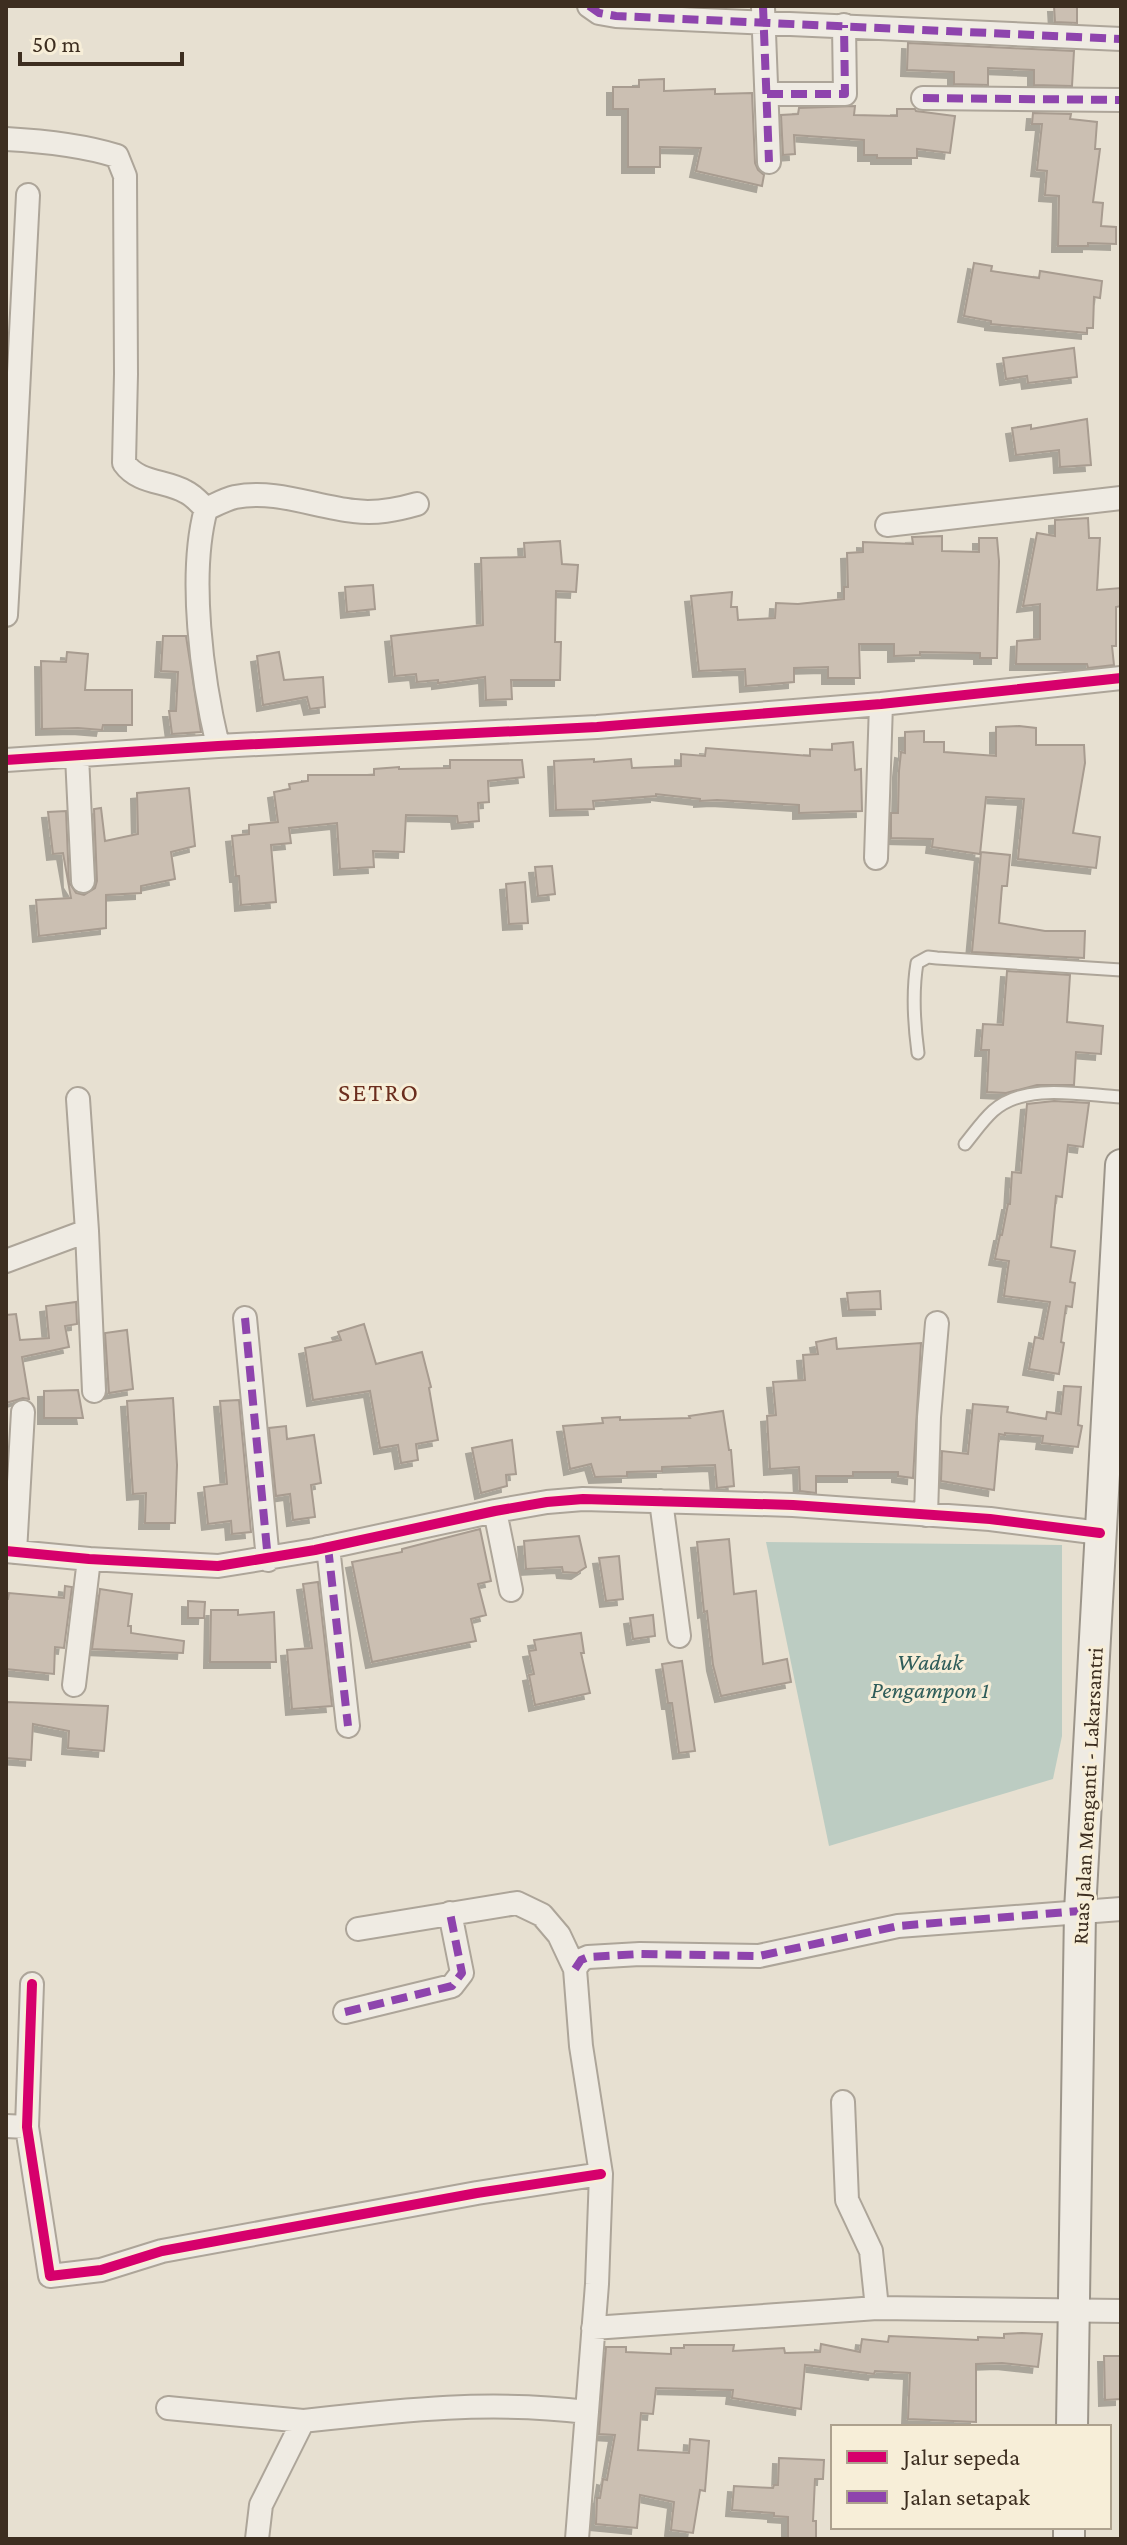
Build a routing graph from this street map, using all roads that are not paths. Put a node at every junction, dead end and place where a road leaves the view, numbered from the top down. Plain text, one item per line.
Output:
1 (589, 6) edge
2 (762, 14) edge
3 (844, 25) junction
4 (1121, 39) edge
5 (767, 94) junction
6 (923, 98) dead end
7 (1121, 100) edge
8 (6, 139) edge
9 (769, 162) dead end
10 (28, 195) dead end
11 (10, 490) edge
12 (1121, 498) edge
13 (417, 504) dead end
14 (206, 509) junction
15 (887, 525) dead end
16 (6, 615) edge
17 (1121, 678) edge
18 (881, 704) junction
19 (218, 746) junction
20 (77, 756) junction
21 (6, 760) edge
22 (876, 858) dead end
23 (83, 881) dead end
24 (1121, 970) edge
25 (918, 1053) dead end
26 (1121, 1097) edge
27 (78, 1099) dead end
28 (965, 1144) dead end
29 (1121, 1165) edge
30 (87, 1231) junction
31 (6, 1261) edge
32 (245, 1318) dead end
33 (937, 1323) dead end
34 (1115, 1366) edge
35 (94, 1391) dead end
36 (23, 1412) dead end
37 (661, 1501) junction
38 (495, 1511) junction
39 (926, 1515) junction
40 (1100, 1533) junction
41 (328, 1547) junction
42 (10, 1552) edge
43 (89, 1559) junction
44 (268, 1560) junction
45 (511, 1590) dead end
46 (679, 1636) dead end
47 (74, 1685) dead end
48 (348, 1726) dead end
49 (1121, 1909) edge
50 (1080, 1911) junction
51 (450, 1913) junction
52 (358, 1929) dead end
53 (575, 1969) junction
54 (32, 1984) dead end
55 (345, 2012) dead end
56 (843, 2102) dead end
57 (16, 2127) edge
58 (601, 2174) junction
59 (877, 2308) junction
60 (1075, 2310) junction
61 (1121, 2311) edge
62 (593, 2328) junction
63 (168, 2408) dead end
64 (587, 2412) junction
65 (303, 2421) junction
66 (1072, 2425) edge
67 (257, 2539) edge
68 (577, 2539) edge

1 - 2 street
2 - 3 street
2 - 5 street
3 - 4 street
3 - 5 street
5 - 9 street
6 - 7 street
8 - 14 street
10 - 11 street
11 - 16 street
12 - 15 street
13 - 14 street
14 - 19 street
17 - 18 street
18 - 19 street
18 - 22 street
19 - 20 street
20 - 21 street
20 - 23 street
24 - 25 lane
26 - 28 lane
27 - 30 street
29 - 34 main road, Ruas Jalan Menganti - Lakarsantri
30 - 31 street
30 - 35 street
32 - 44 street
33 - 39 street
34 - 40 main road, Ruas Jalan Menganti - Lakarsantri
36 - 42 street
37 - 38 street
37 - 39 street
37 - 46 street
38 - 41 street
38 - 45 street
39 - 40 street
40 - 50 main road, Ruas Jalan Menganti - Lakarsantri
41 - 44 street
41 - 48 street
42 - 43 street
43 - 44 street
43 - 47 street
49 - 50 street
50 - 53 street
50 - 60 main road, Ruas Jalan Menganti - Lakarsantri
51 - 52 street
51 - 53 street
51 - 55 street
53 - 58 street
54 - 57 street
56 - 59 street
57 - 58 street
58 - 62 street
59 - 60 street
59 - 62 street
60 - 61 street
60 - 66 main road, Ruas Jalan Menganti - Lakarsantri
62 - 64 street
63 - 65 street
64 - 65 street
64 - 68 street
65 - 67 street

